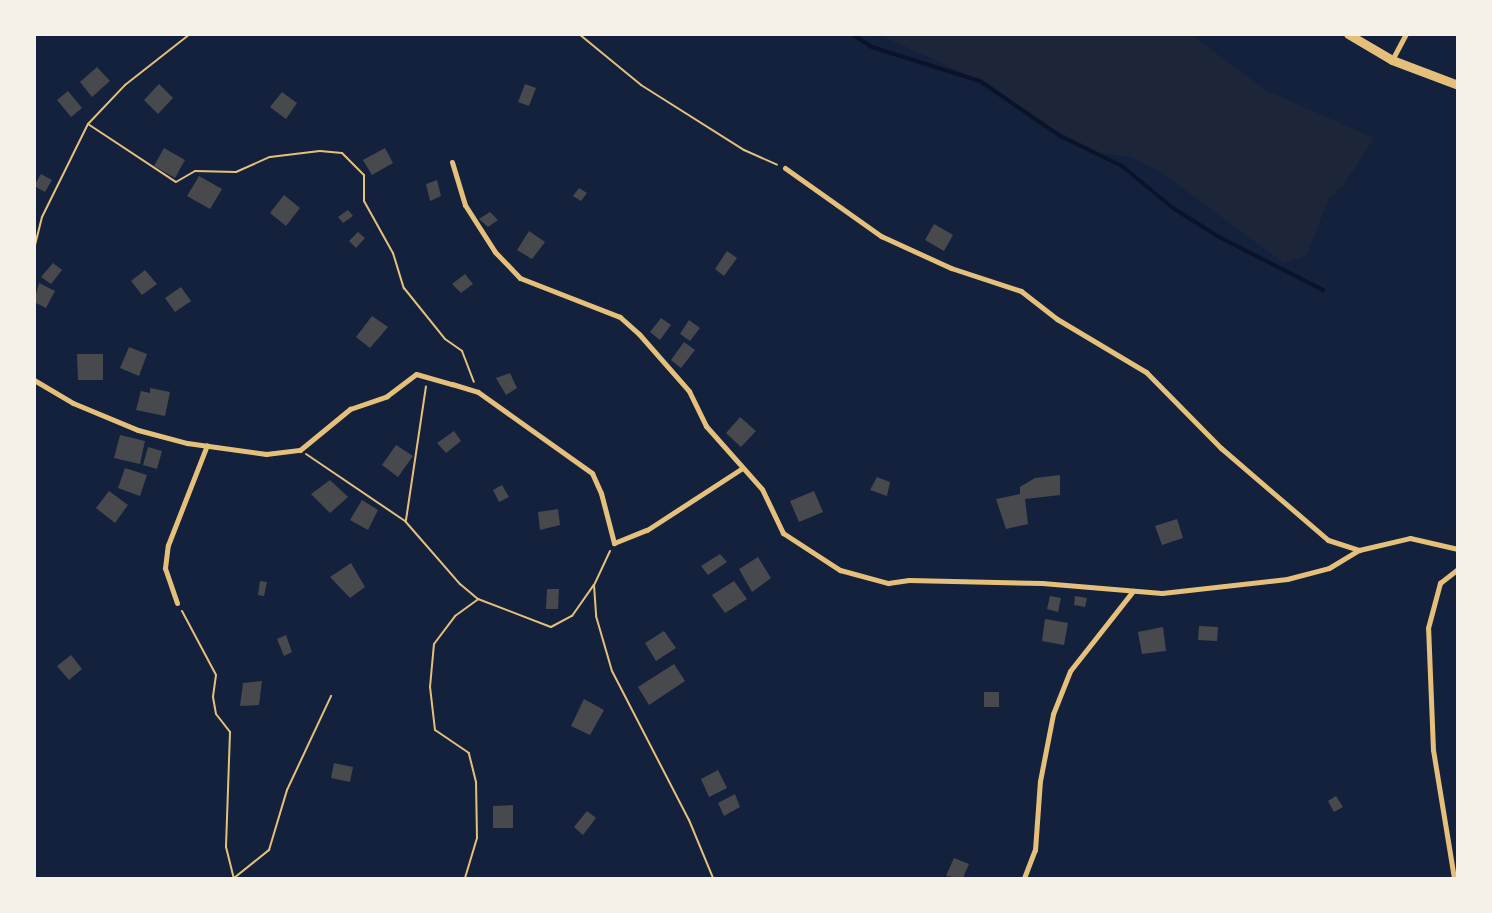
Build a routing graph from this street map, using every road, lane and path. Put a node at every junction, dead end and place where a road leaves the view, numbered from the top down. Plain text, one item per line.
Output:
1 (190, 34) edge
2 (579, 34) edge
3 (1348, 34) edge
4 (1406, 34) edge
5 (1392, 60) junction
6 (1458, 85) edge
7 (87, 124) junction
8 (452, 162) dead end
9 (785, 168) joint
10 (34, 249) edge
11 (427, 377) junction
12 (34, 380) edge
13 (478, 392) junction
14 (207, 445) junction
15 (300, 450) junction
16 (741, 469) junction
17 (405, 521) junction
18 (614, 543) junction
19 (1458, 549) edge
20 (1359, 550) junction
21 (1458, 568) edge
22 (594, 585) junction
23 (1133, 591) junction
24 (478, 599) junction
25 (177, 603) joint
26 (331, 696) dead end
27 (465, 879) edge
28 (713, 879) edge
29 (1024, 879) edge
30 (1454, 879) edge

1 - 7 path
2 - 9 path
3 - 5 highway
4 - 5 street
5 - 6 highway
7 - 10 path
7 - 13 path
8 - 16 street
9 - 20 street
11 - 13 street
11 - 15 street
11 - 17 path
12 - 14 street
13 - 18 street
14 - 15 street
14 - 25 street
15 - 17 path
16 - 18 street
16 - 23 street
17 - 24 path
18 - 22 path
19 - 20 street
20 - 23 street
21 - 30 street
22 - 24 path
22 - 28 path
23 - 29 street
24 - 27 path
25 - 26 path

